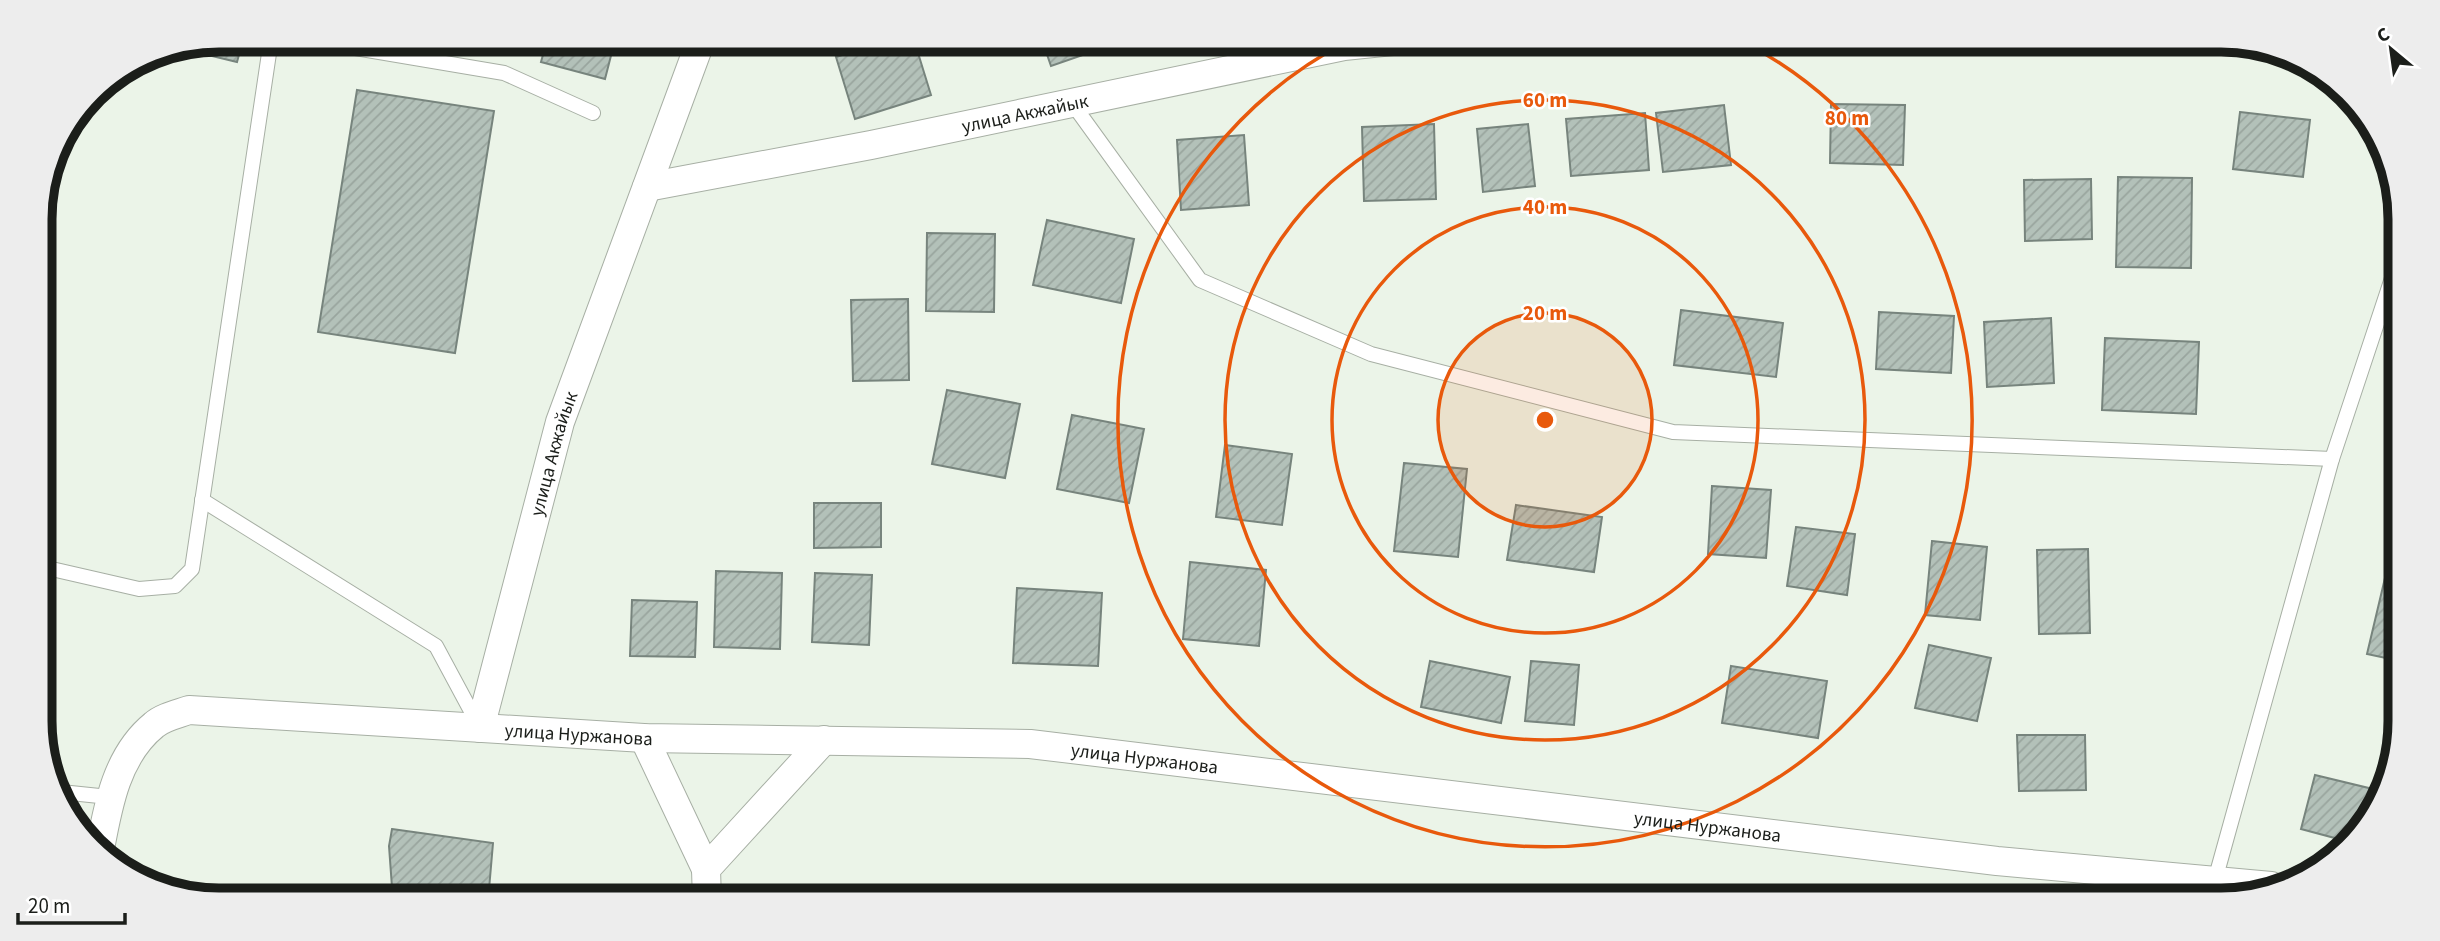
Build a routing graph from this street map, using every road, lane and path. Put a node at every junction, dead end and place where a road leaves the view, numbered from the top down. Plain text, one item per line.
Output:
1 (1313, 52) edge
2 (269, 53) edge
3 (385, 53) edge
4 (696, 53) edge
5 (1072, 103) junction
6 (593, 113) dead end
7 (647, 187) junction
8 (2388, 290) edge
9 (2332, 459) junction
10 (202, 500) junction
11 (52, 568) edge
12 (480, 728) junction
13 (643, 738) junction
14 (824, 740) junction
15 (69, 793) edge
16 (109, 797) junction
17 (102, 840) edge
18 (706, 869) junction
19 (2215, 880) junction
20 (2256, 884) edge
21 (707, 888) edge

1 - 5 street, улица Акжайык
2 - 10 lane
3 - 6 lane
4 - 7 street, улица Акжайык
5 - 7 street, улица Акжайык
5 - 9 lane
7 - 12 street, улица Акжайык
8 - 9 lane
9 - 19 lane
10 - 11 lane
10 - 12 lane
12 - 13 street, улица Нуржанова
12 - 16 street, улица Нуржанова
13 - 14 street, улица Нуржанова
13 - 18 street
14 - 18 street
14 - 19 street, улица Нуржанова
15 - 16 lane
16 - 17 street, улица Нуржанова
18 - 21 street
19 - 20 street, улица Нуржанова

